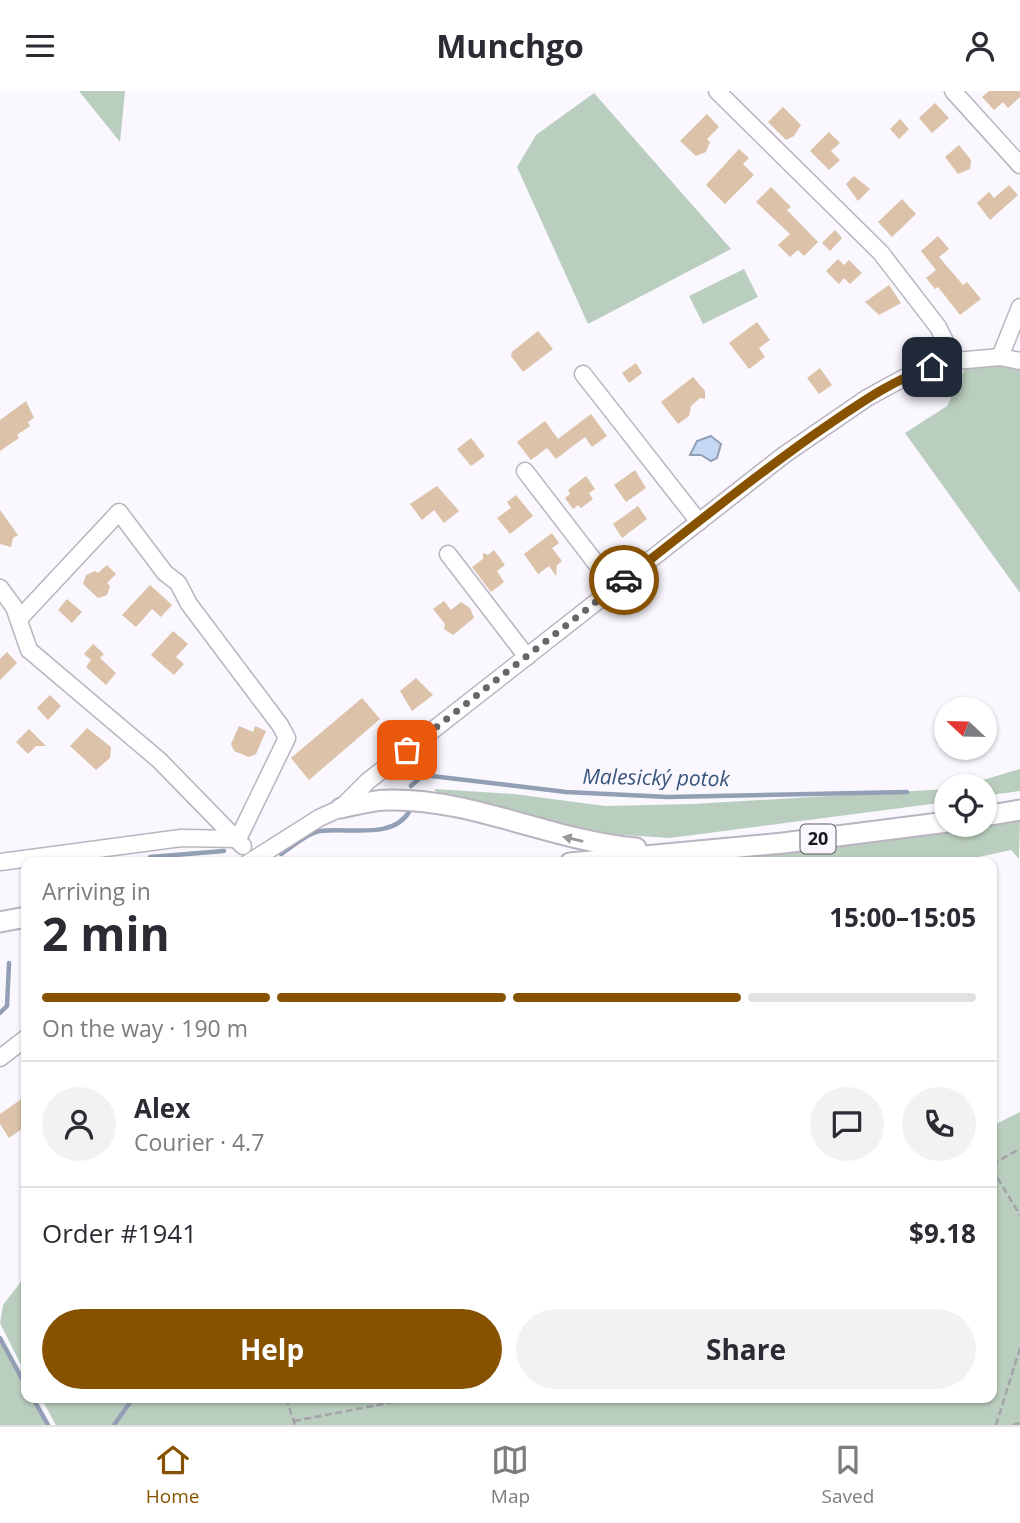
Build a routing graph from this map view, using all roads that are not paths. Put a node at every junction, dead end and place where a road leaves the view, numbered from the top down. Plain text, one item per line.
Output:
1 (717, 91) edge
2 (953, 91) edge
3 (1020, 165) edge
4 (1020, 307) edge
5 (1000, 357) junction
6 (955, 361) junction
7 (1020, 361) edge
8 (583, 375) dead end
9 (526, 471) dead end
10 (699, 521) junction
11 (448, 554) dead end
12 (0, 587) edge
13 (615, 587) junction
14 (19, 619) junction
15 (527, 657) junction
16 (341, 808) junction
17 (1020, 810) edge
18 (997, 814) edge
19 (934, 824) edge
20 (238, 839) junction
21 (689, 852) junction
22 (38, 857) edge
23 (248, 857) edge
24 (256, 857) edge
25 (635, 857) edge
26 (21, 859) edge
27 (0, 862) edge
28 (21, 918) edge
29 (0, 922) edge
30 (21, 1042) edge
31 (0, 1058) edge

1 - 6 street
2 - 3 street
4 - 5 street
5 - 6 street
5 - 7 street
6 - 10 street
8 - 10 street
9 - 13 street
10 - 13 street
11 - 15 street
12 - 14 street
13 - 15 street
14 - 20 street
14 - 20 street
15 - 16 street
21 -> 16 main road
16 - 24 street
17 - 18 main road
19 - 21 main road, 20
20 - 22 street
20 - 23 street
21 - 25 main road, 20
26 - 27 street
28 - 29 main road
30 - 31 street

